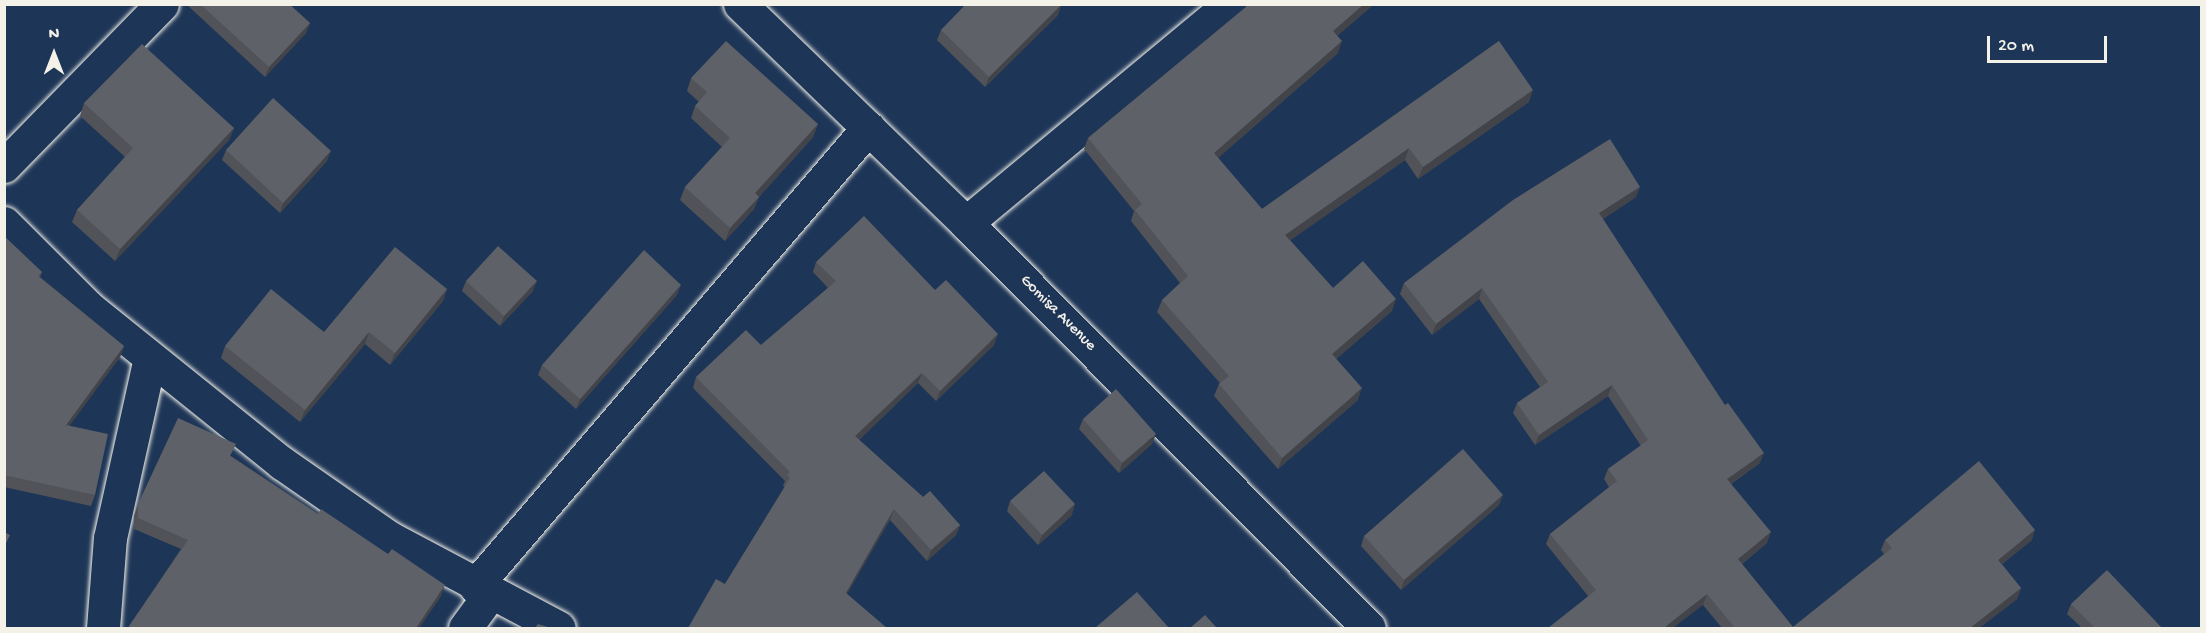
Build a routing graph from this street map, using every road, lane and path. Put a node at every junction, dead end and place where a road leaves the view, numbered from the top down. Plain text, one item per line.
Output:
1 (162, 4) edge
2 (740, 4) edge
3 (1230, 4) edge
4 (868, 128) junction
5 (4, 166) edge
6 (4, 223) edge
7 (966, 223) junction
8 (150, 358) junction
9 (483, 590) junction
10 (103, 628) edge
11 (465, 628) edge
12 (559, 628) edge
13 (1369, 628) edge

1 - 5 street
2 - 4 street, Gomisa Avenue
3 - 7 street
4 - 7 street, Gomisa Avenue
4 - 9 street
6 - 8 street
7 - 13 street, Gomisa Avenue
8 - 9 street
8 - 10 street
9 - 11 street
9 - 12 street

